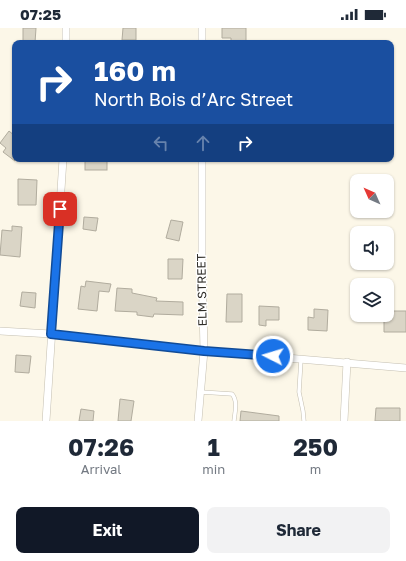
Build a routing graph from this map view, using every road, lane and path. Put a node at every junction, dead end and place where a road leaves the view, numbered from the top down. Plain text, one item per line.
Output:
1 (66, 28) edge
2 (202, 28) edge
3 (66, 40) edge
4 (202, 40) edge
5 (63, 162) edge
6 (202, 162) edge
7 (0, 330) edge
8 (51, 334) junction
9 (204, 351) junction
10 (301, 359) junction
11 (347, 362) junction
12 (406, 368) edge
13 (200, 392) junction
14 (46, 421) edge
15 (198, 421) edge
16 (234, 421) edge
17 (304, 421) edge
18 (344, 421) edge

1 - 3 street
2 - 4 street
5 - 8 street
6 - 9 street, ELM STREET
7 - 8 street
8 - 9 street
8 - 14 street
9 - 10 street
9 - 13 street, ELM STREET
10 - 11 street
10 - 17 lane
11 - 12 street
11 - 18 street
13 - 15 street, ELM STREET
13 - 16 lane

